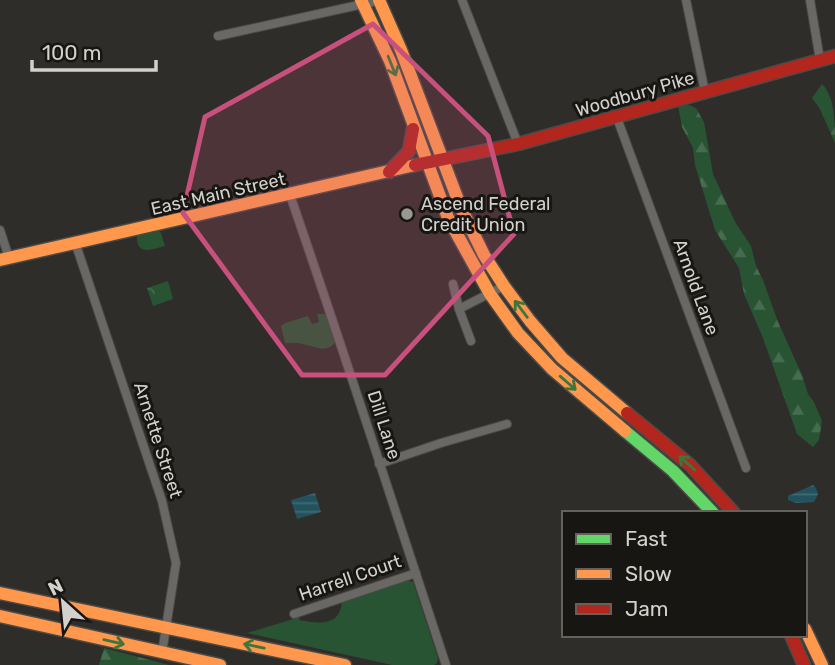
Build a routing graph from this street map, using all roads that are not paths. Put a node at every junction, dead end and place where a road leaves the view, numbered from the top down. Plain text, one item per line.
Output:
1 (380, 0) edge
2 (462, 0) edge
3 (686, 0) edge
4 (810, 0) edge
5 (362, 2) edge
6 (218, 36) dead end
7 (835, 55) edge
8 (820, 60) junction
9 (705, 92) junction
10 (617, 118) junction
11 (414, 125) junction
12 (518, 144) junction
13 (442, 159) junction
14 (428, 163) junction
15 (389, 172) junction
16 (290, 195) junction
17 (0, 230) edge
18 (75, 242) junction
19 (5, 259) edge
20 (453, 284) dead end
21 (504, 286) junction
22 (490, 294) junction
23 (459, 309) junction
24 (471, 341) dead end
25 (507, 424) dead end
26 (379, 464) junction
27 (746, 468) dead end
28 (711, 511) edge
29 (732, 511) edge
30 (416, 573) junction
31 (0, 593) edge
32 (295, 614) dead end
33 (0, 616) edge
34 (165, 627) junction
35 (807, 634) edge
36 (793, 637) edge
37 (162, 653) junction
38 (219, 665) edge
39 (345, 665) edge
40 (446, 665) edge
41 (804, 665) edge
42 (821, 665) edge

1 - 5 street
1 - 13 main road
2 - 12 street
3 - 9 street
4 - 8 street
5 - 6 street
5 -> 11 main road
7 - 8 main road, Woodbury Pike
8 - 9 main road, Woodbury Pike
9 - 10 main road, Woodbury Pike
10 - 12 main road, Woodbury Pike
10 - 27 street, Arnold Lane
11 - 14 main road
11 - 15 main road
12 - 13 main road, Woodbury Pike
13 - 14 main road, East Main Street
13 - 21 main road
14 - 15 main road, East Main Street
14 - 22 main road
15 - 16 main road, East Main Street
16 - 18 main road, East Main Street
16 - 26 street, Dill Lane
17 - 19 street
18 - 19 main road, East Main Street
18 - 34 street, Arnette Street
20 - 23 street
21 - 22 street
29 -> 21 main road
22 - 23 street
22 -> 28 main road
23 - 24 street
25 - 26 street
26 - 30 street, Dill Lane
30 - 32 street, Harrell Court
30 - 40 street, Dill Lane
31 - 34 main road
33 -> 37 main road
34 - 37 street, Arnette Street
39 -> 34 main road
35 - 42 main road
36 - 41 main road
37 - 38 main road

